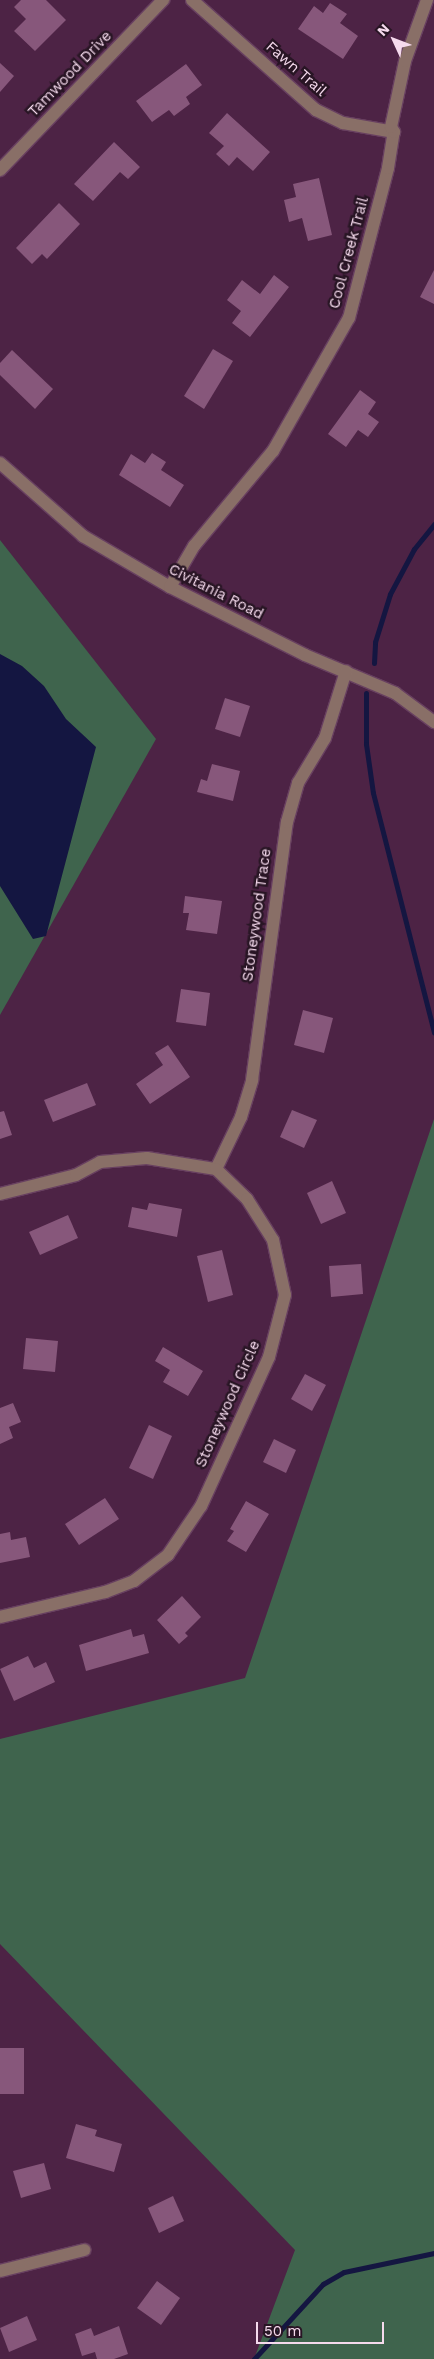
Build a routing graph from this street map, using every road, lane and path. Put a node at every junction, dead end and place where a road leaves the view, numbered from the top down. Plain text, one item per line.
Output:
1 (163, 0) edge
2 (192, 0) edge
3 (427, 0) edge
4 (394, 132) junction
5 (0, 170) edge
6 (0, 463) edge
7 (170, 587) junction
8 (346, 671) junction
9 (434, 722) edge
10 (216, 1169) junction
11 (0, 1194) edge
12 (0, 1617) edge
13 (84, 2250) dead end
14 (0, 2271) edge

1 - 5 street, Tamwood Drive
2 - 4 street, Fawn Trail
3 - 4 street, Cool Creek Trail
4 - 7 street, Cool Creek Trail
6 - 7 street, Civitania Road
7 - 8 street, Civitania Road
8 - 9 street, Civitania Road
8 - 10 street, Stoneywood Trace
10 - 11 street
10 - 12 street, Stoneywood Circle
13 - 14 street

